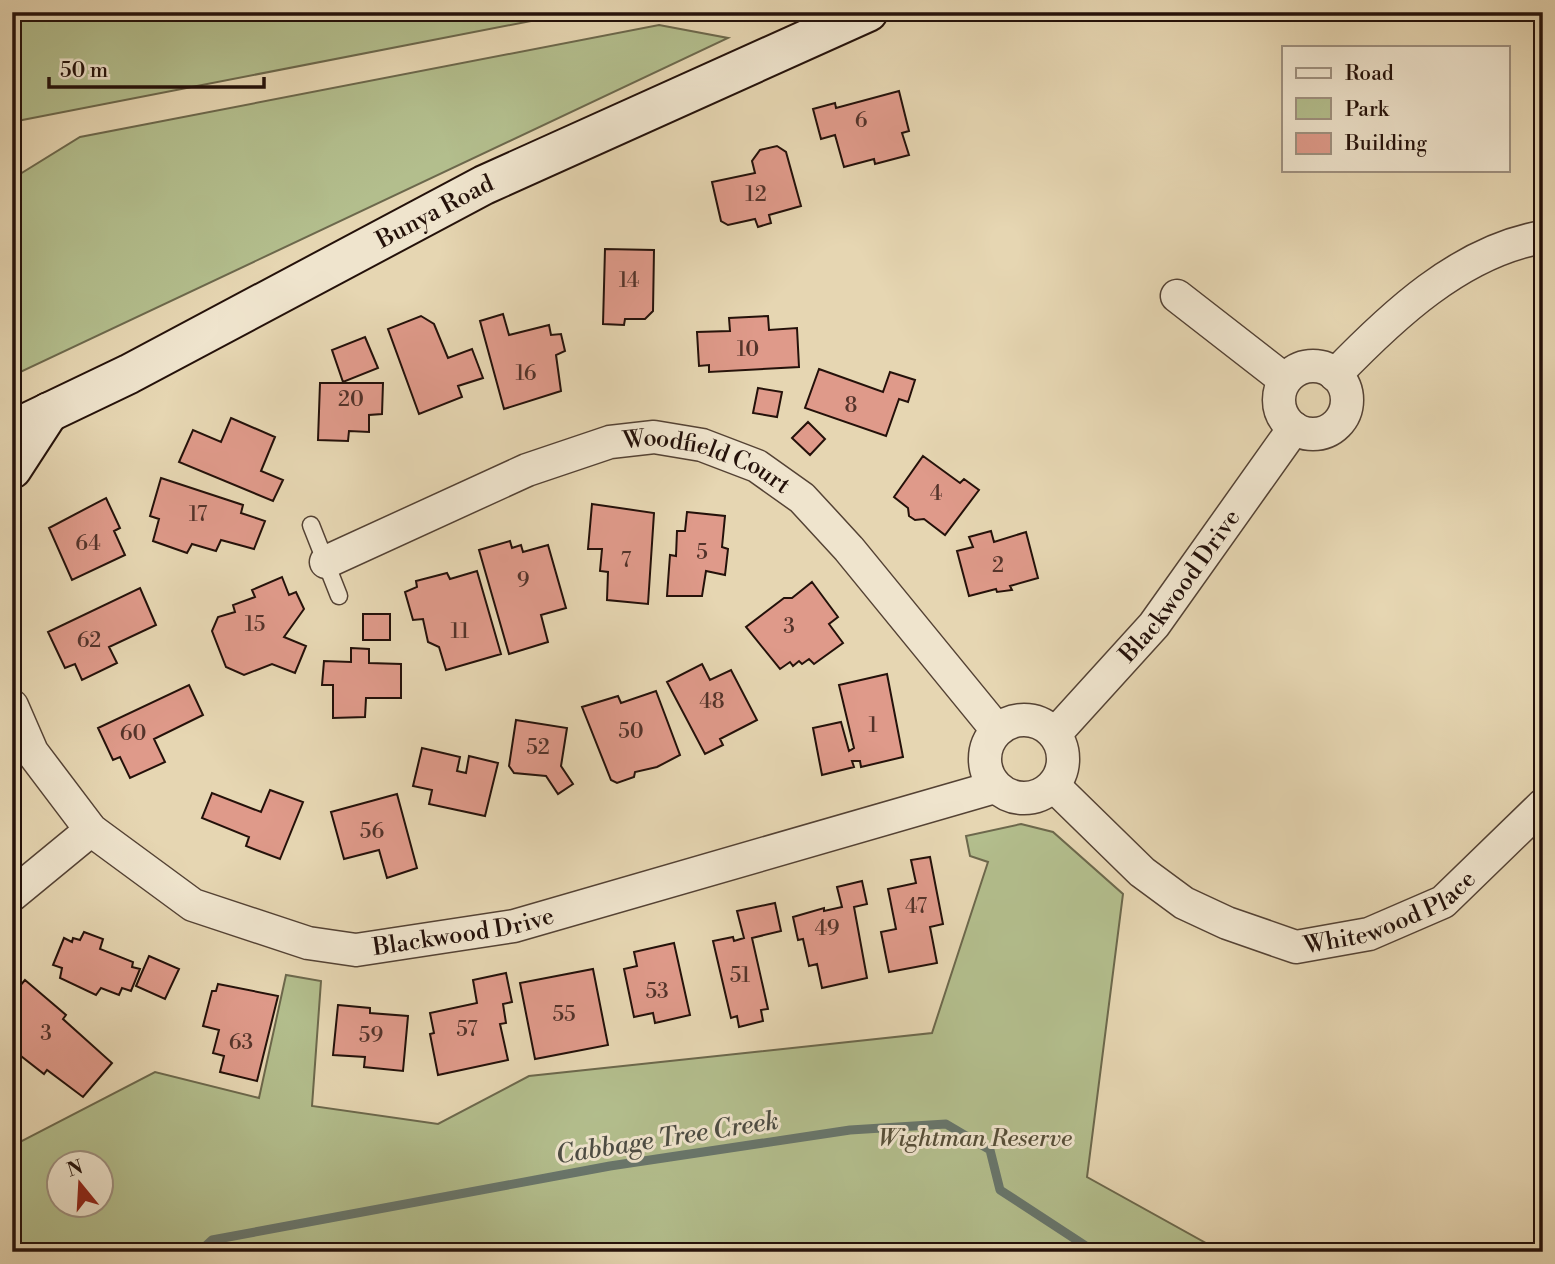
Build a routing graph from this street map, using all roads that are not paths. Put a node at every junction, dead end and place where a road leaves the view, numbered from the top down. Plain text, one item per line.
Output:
1 (868, 12) edge
2 (1543, 237) edge
3 (1177, 296) dead end
4 (1335, 375) junction
5 (1285, 380) junction
6 (51, 410) junction
7 (1294, 428) junction
8 (12, 430) edge
9 (12, 469) edge
10 (312, 525) dead end
11 (326, 562) junction
12 (340, 596) dead end
13 (12, 706) edge
14 (997, 730) junction
15 (1055, 734) junction
16 (1054, 786) junction
17 (995, 787) junction
18 (1543, 805) edge
19 (91, 830) junction
20 (12, 895) edge

1 - 6 main road, Bunya Road
2 - 4 street
3 - 5 street
4 - 5 street
4 - 7 street
5 - 7 street
6 - 8 main road, Bunya Road
6 - 9 main road
7 - 15 street, Blackwood Drive
10 - 11 lane
11 - 12 lane
11 - 14 street, Woodfield Court
13 - 19 street, Blackwood Drive
14 - 15 street
14 - 17 street
15 - 16 street
16 - 17 street
16 - 18 street, Whitewood Place
17 - 19 street, Blackwood Drive
19 - 20 street

